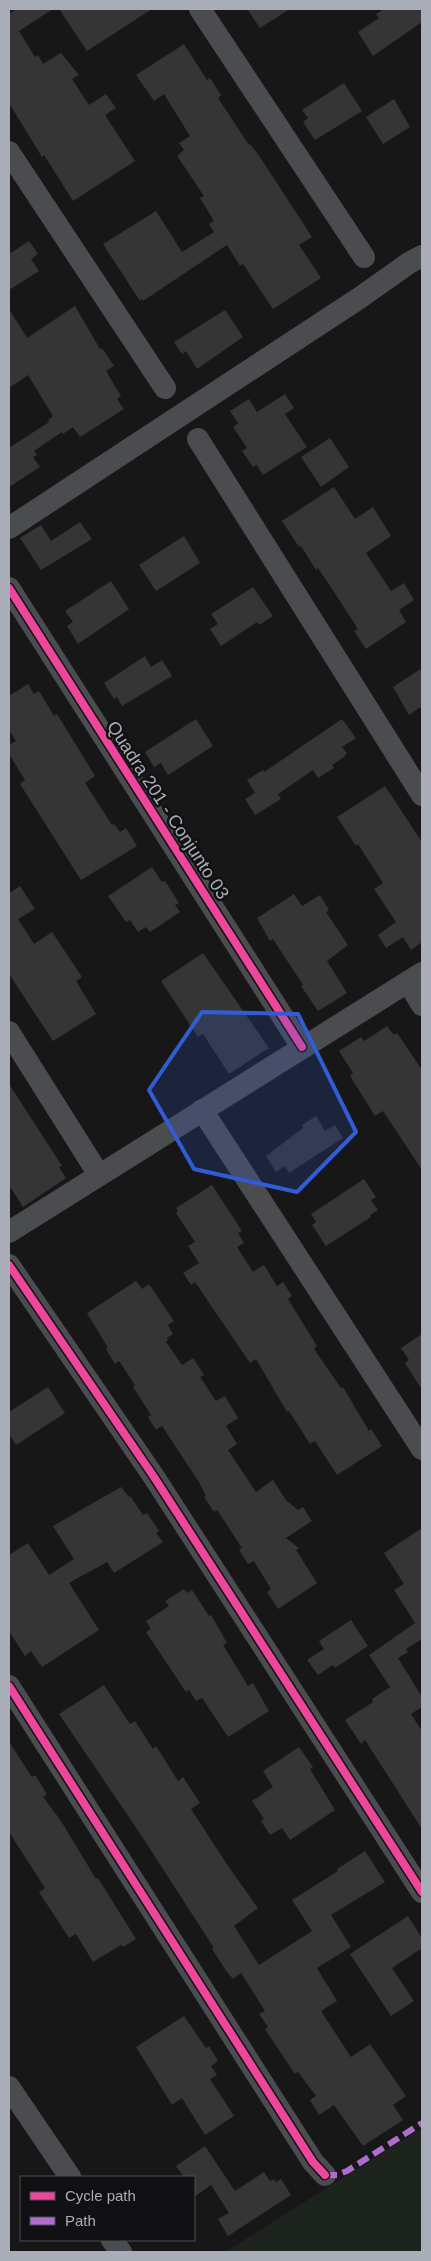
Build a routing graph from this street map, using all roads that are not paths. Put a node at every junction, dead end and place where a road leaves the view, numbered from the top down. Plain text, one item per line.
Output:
1 (200, 9) edge
2 (9, 152) edge
3 (422, 256) edge
4 (364, 257) dead end
5 (165, 388) dead end
6 (198, 439) dead end
7 (9, 528) edge
8 (9, 588) edge
9 (422, 795) edge
10 (415, 977) edge
11 (422, 1005) edge
12 (9, 1032) edge
13 (302, 1047) junction
14 (202, 1110) junction
15 (99, 1175) junction
16 (9, 1232) edge
17 (9, 1265) edge
18 (422, 1449) edge
19 (9, 1686) edge
20 (422, 1892) edge
21 (9, 2087) edge
22 (325, 2175) dead end
23 (69, 2176) edge
24 (113, 2241) edge
25 (121, 2252) edge

1 - 4 street
2 - 5 street
3 - 7 street
6 - 9 street
8 - 13 street, Quadra 201 - Conjunto 03
10 - 11 street
10 - 13 street
12 - 15 street
13 - 14 street
14 - 15 street
14 - 18 street
15 - 16 street
17 - 20 street
19 - 22 street
21 - 23 street
24 - 25 street

